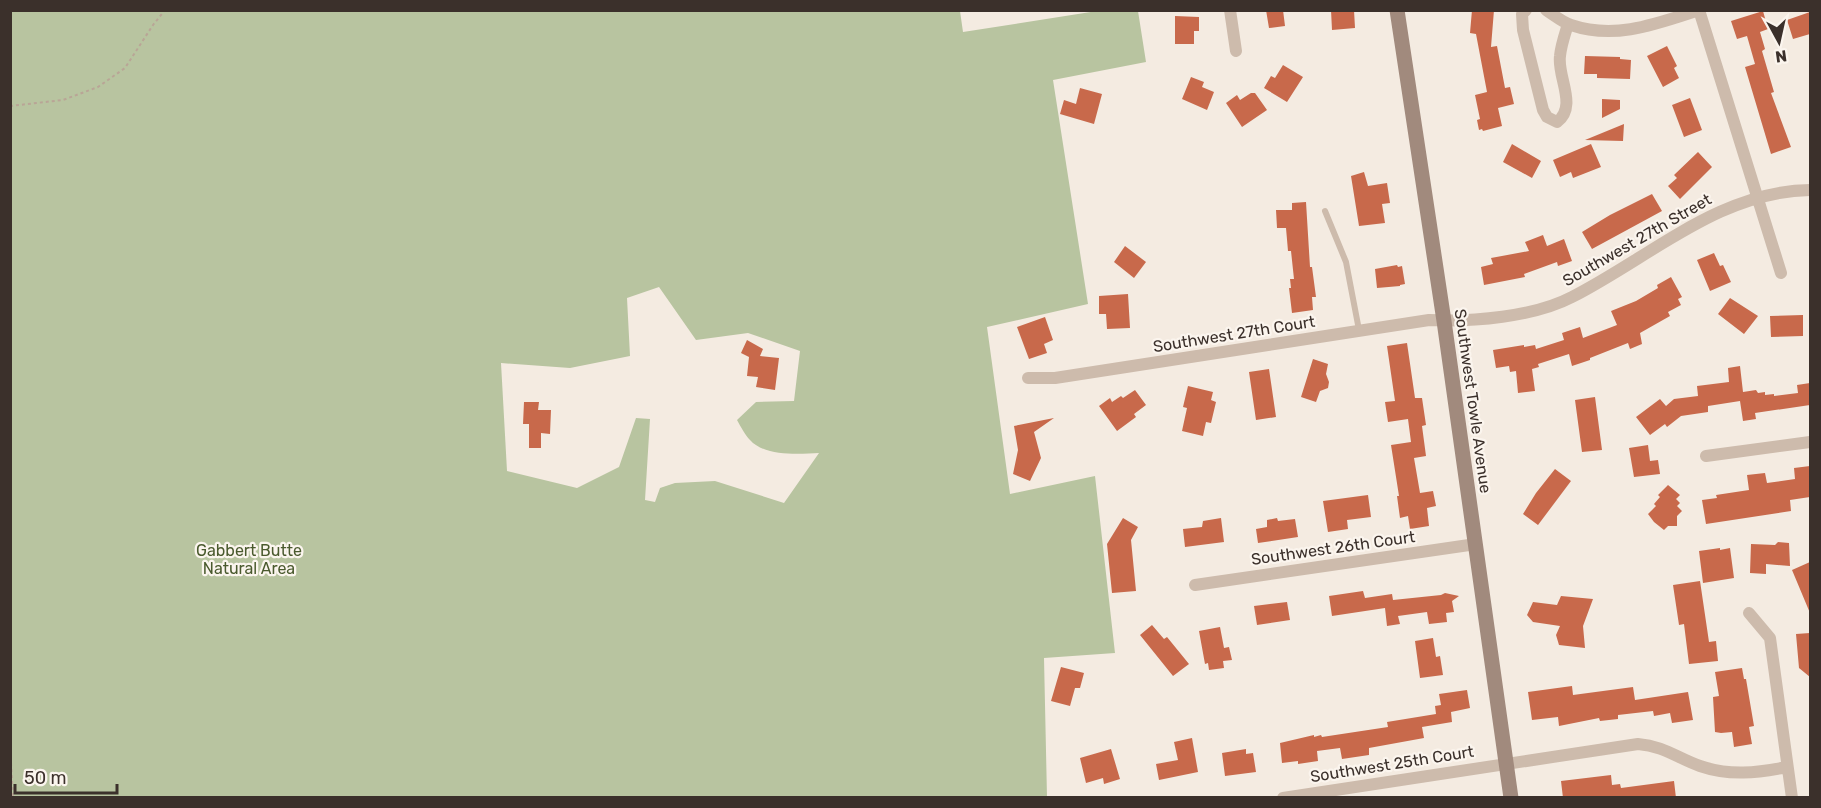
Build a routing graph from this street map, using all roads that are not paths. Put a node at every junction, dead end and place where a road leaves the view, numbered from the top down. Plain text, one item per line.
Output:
1 (1230, 10) edge
2 (1396, 10) edge
3 (1526, 10) edge
4 (1546, 10) edge
5 (1699, 10) edge
6 (1568, 24) junction
7 (1236, 51) dead end
8 (1810, 190) edge
9 (1757, 198) junction
10 (1325, 211) dead end
11 (1781, 273) dead end
12 (1444, 321) junction
13 (1359, 331) junction
14 (1028, 378) dead end
15 (1810, 442) edge
16 (1706, 456) dead end
17 (1476, 544) junction
18 (1196, 585) dead end
19 (1749, 613) dead end
20 (1507, 764) junction
21 (1787, 767) junction
22 (1283, 798) edge
23 (1511, 798) edge
24 (1792, 798) edge

1 - 7 street
2 - 12 main road, Southwest Towle Avenue
3 - 6 street
4 - 6 street
5 - 6 street
5 - 9 street
8 - 9 street, Southwest 27th Street
9 - 11 street
9 - 12 street, Southwest 27th Street
10 - 13 lane
12 - 13 street, Southwest 27th Court
12 - 17 main road, Southwest Towle Avenue
13 - 14 street, Southwest 27th Court
15 - 16 street
17 - 18 street, Southwest 26th Court
17 - 20 main road, Southwest Towle Avenue
19 - 21 street
20 - 21 street, Southwest 25th Court
20 - 22 street, Southwest 25th Court
20 - 23 main road, Southwest Towle Avenue
21 - 24 street

